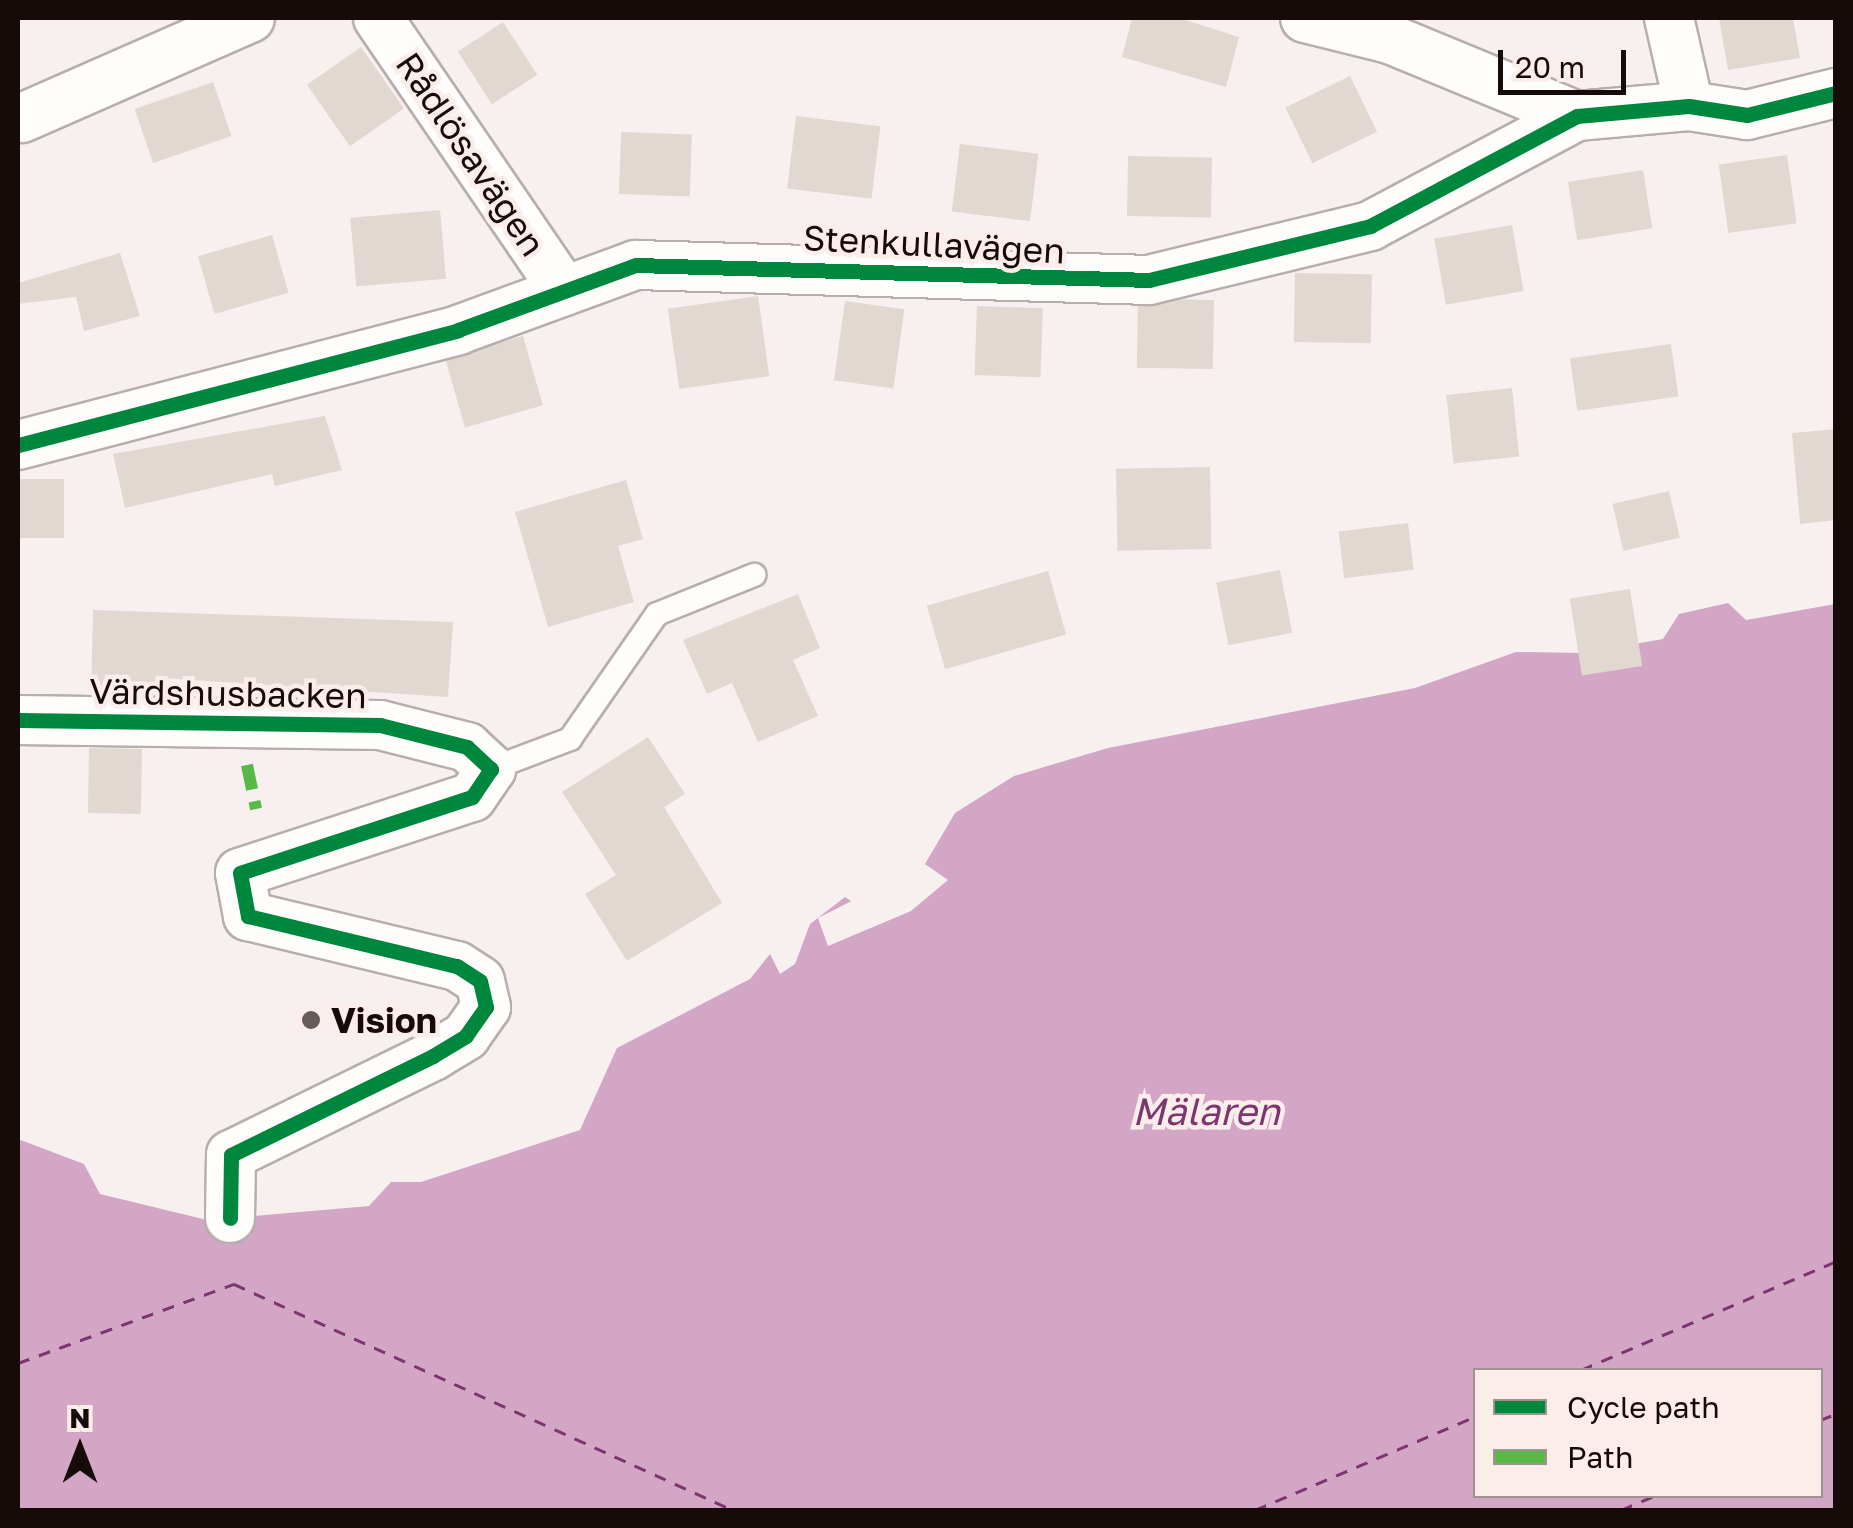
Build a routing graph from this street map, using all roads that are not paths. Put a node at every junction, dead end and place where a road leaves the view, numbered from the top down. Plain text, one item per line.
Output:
1 (250, 18) edge
2 (378, 18) edge
3 (1305, 18) edge
4 (1669, 18) edge
5 (1836, 93) edge
6 (1690, 106) junction
7 (1577, 116) junction
8 (22, 118) dead end
9 (564, 291) junction
10 (18, 446) edge
11 (754, 575) dead end
12 (18, 720) edge
13 (491, 769) junction
14 (230, 1218) dead end

1 - 8 street
2 - 9 street, Rådlösavägen
3 - 7 street
4 - 6 street
5 - 6 street, Stenkullavägen
6 - 7 street, Stenkullavägen
7 - 9 street, Stenkullavägen
9 - 10 street, Stenkullavägen
11 - 13 lane
12 - 13 street, Värdshusbacken
13 - 14 street

